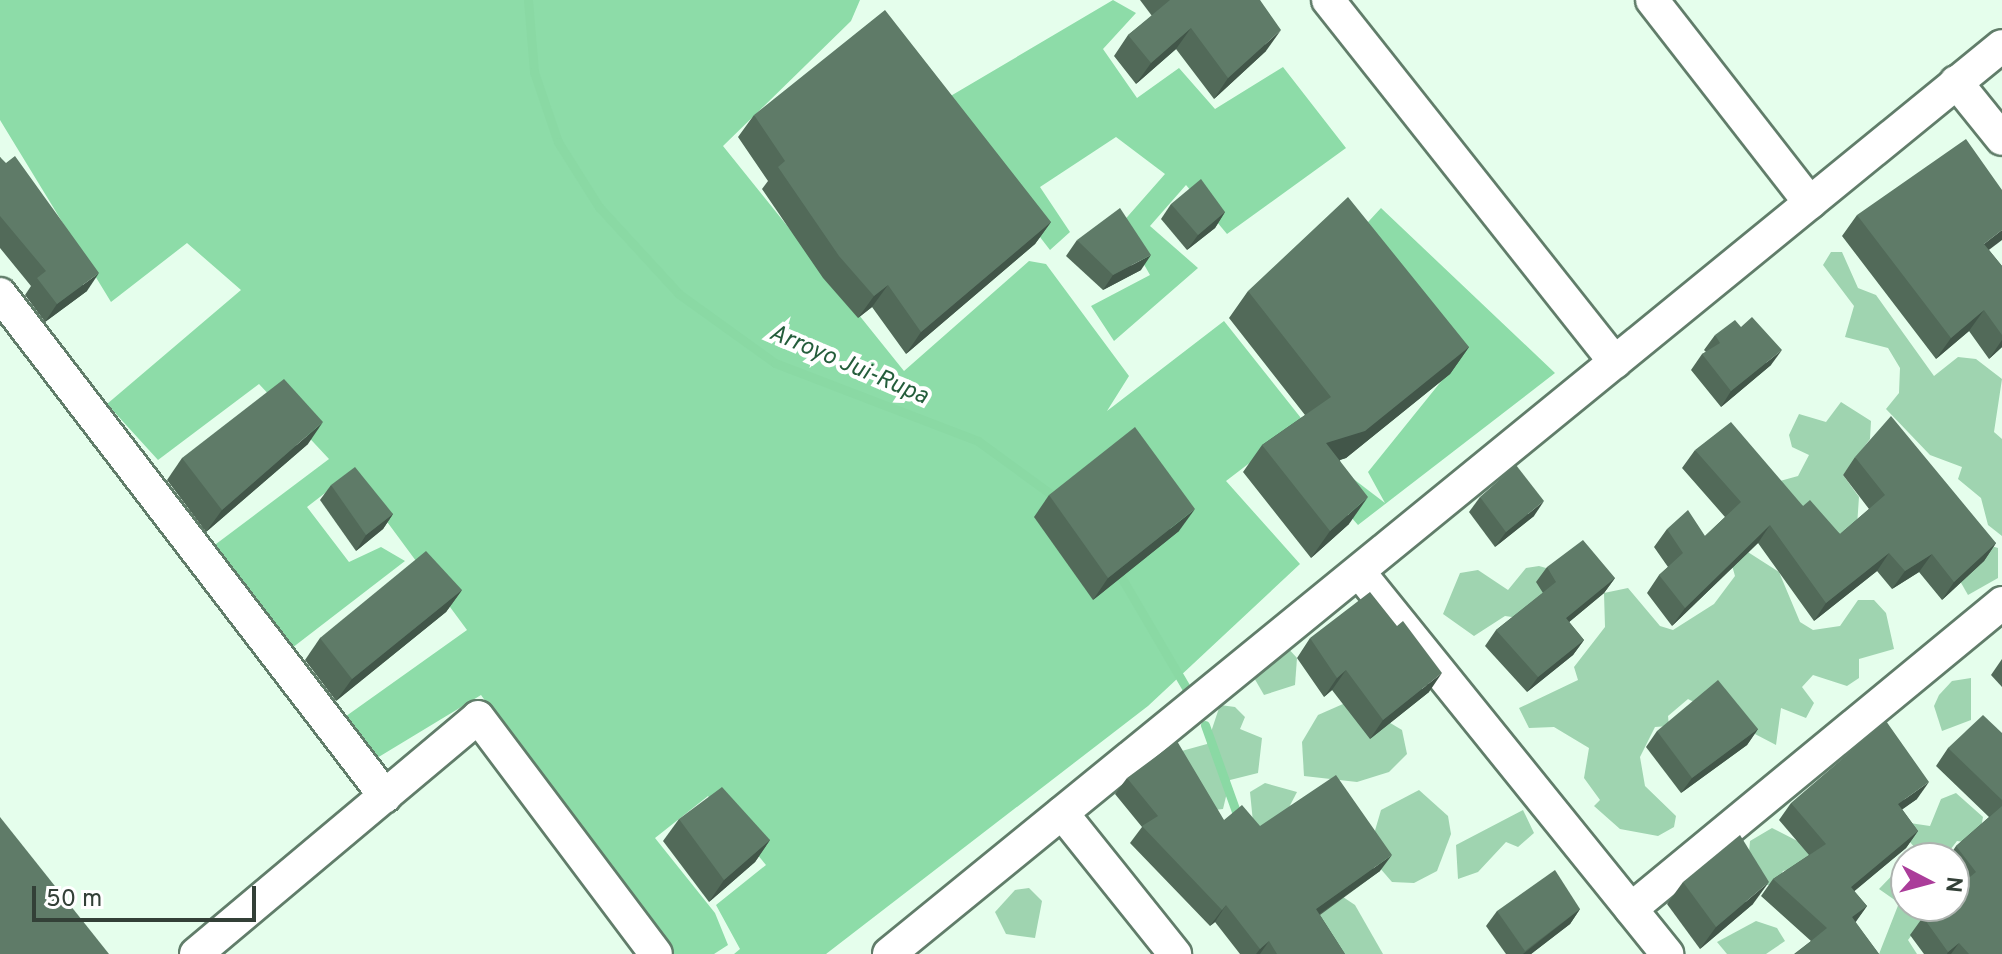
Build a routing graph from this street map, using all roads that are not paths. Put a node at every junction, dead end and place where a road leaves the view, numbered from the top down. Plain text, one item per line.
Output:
1 (1328, 0) edge
2 (1652, 0) edge
3 (2002, 46) edge
4 (1956, 82) junction
5 (2002, 139) edge
6 (1810, 203) junction
7 (0, 294) edge
8 (1615, 362) junction
9 (1359, 572) junction
10 (2002, 603) edge
11 (385, 796) junction
12 (1062, 813) junction
13 (1631, 909) junction
14 (218, 947) edge
15 (656, 954) edge
16 (889, 954) edge
17 (1175, 954) edge
18 (1667, 954) edge

1 - 8 street
2 - 6 street
3 - 4 street
4 - 5 street
4 - 6 street
6 - 8 street
7 - 11 street
8 - 9 street
9 - 12 street
9 - 13 street
10 - 13 street
11 - 14 street
11 - 15 street
12 - 16 street
12 - 17 street
13 - 18 street

